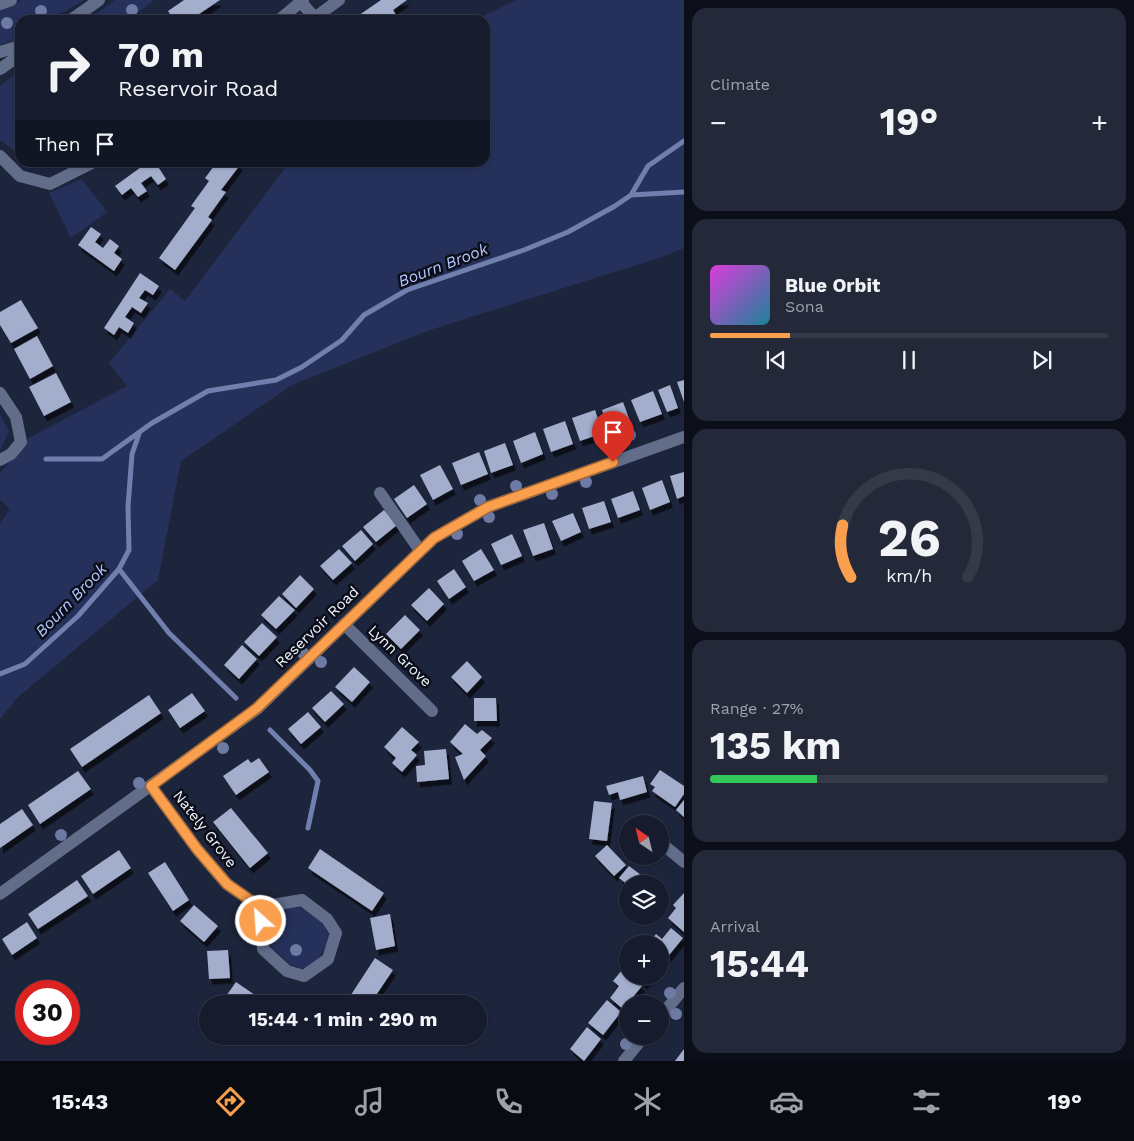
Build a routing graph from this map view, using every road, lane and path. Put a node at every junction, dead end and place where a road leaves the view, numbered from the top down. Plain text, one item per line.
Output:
1 (11, 0) edge
2 (99, 0) edge
3 (339, 0) edge
4 (302, 1) edge
5 (0, 4) edge
6 (78, 15) edge
7 (285, 15) edge
8 (312, 15) edge
9 (318, 15) edge
10 (15, 48) edge
11 (0, 52) edge
12 (15, 58) edge
13 (0, 69) edge
14 (0, 156) edge
15 (84, 167) edge
16 (0, 393) edge
17 (684, 437) edge
18 (0, 460) edge
19 (380, 493) dead end
20 (419, 549) junction
21 (344, 624) junction
22 (432, 711) dead end
23 (151, 786) junction
24 (669, 850) edge
25 (684, 862) edge
26 (0, 894) edge
27 (260, 907) junction
28 (684, 988) edge
29 (669, 1006) edge
30 (637, 1045) edge
31 (624, 1061) edge

1 - 5 street
2 - 6 street
3 - 9 street
4 - 7 street
4 - 8 street
10 - 11 street
12 - 13 street
14 - 15 street
16 - 18 street
17 - 20 street, Reservoir Road
19 - 20 street
20 - 21 street, Reservoir Road
21 - 22 street, Lynn Grove
21 - 23 street, Reservoir Road
23 - 26 street, Reservoir Road
23 - 27 street, Nately Grove
24 - 25 street
27 - 27 street
28 - 29 street
30 - 31 street

